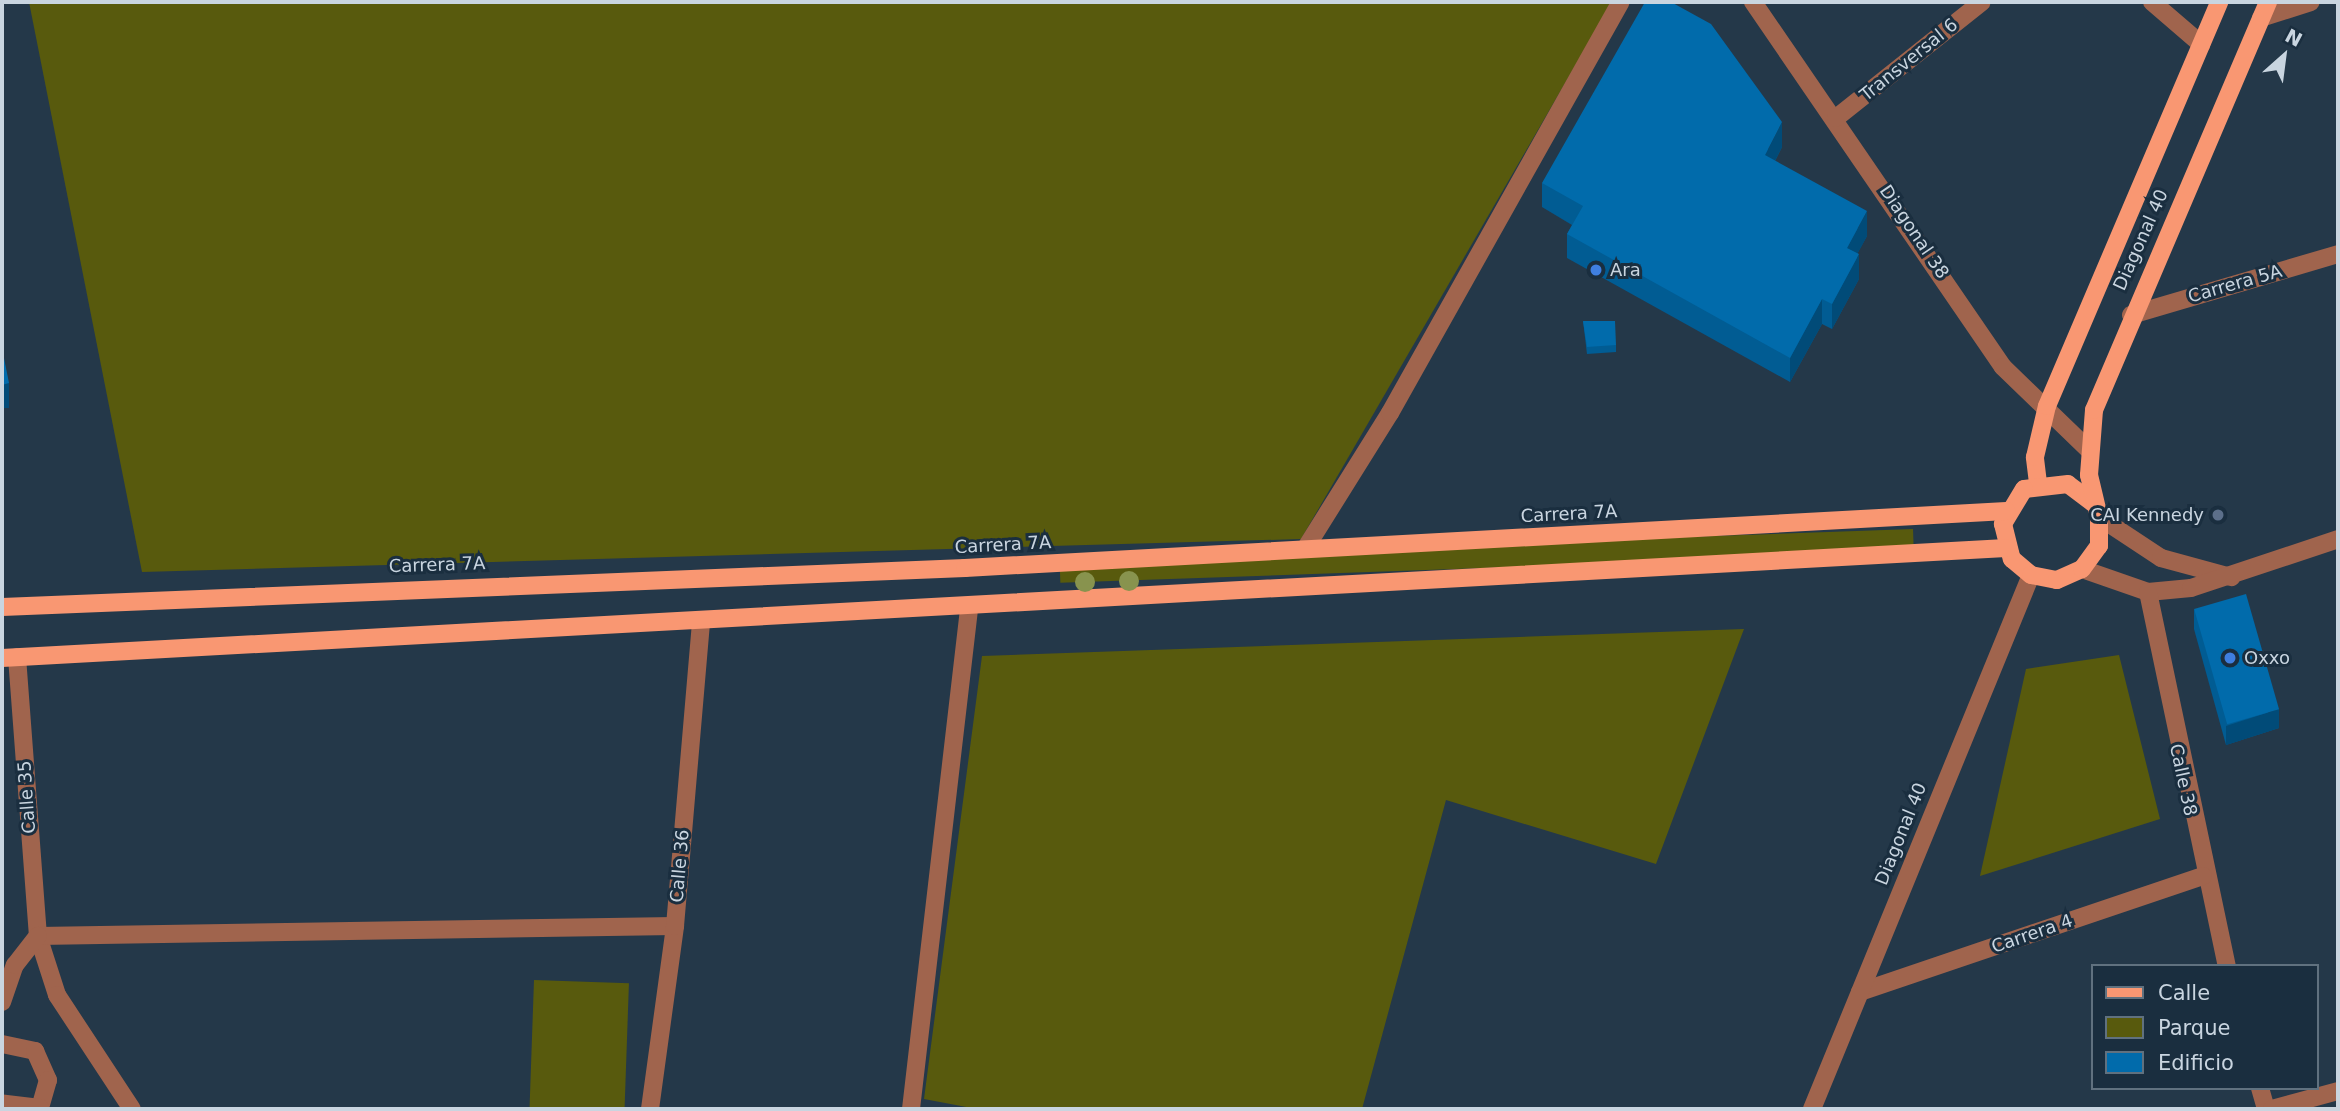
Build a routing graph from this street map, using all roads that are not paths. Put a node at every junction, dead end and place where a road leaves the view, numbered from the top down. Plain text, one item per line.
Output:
1 (1621, 2) edge
2 (1753, 2) edge
3 (1982, 2) edge
4 (2152, 2) edge
5 (2219, 2) edge
6 (2311, 2) edge
7 (2265, 10) edge
8 (2201, 44) junction
9 (1836, 118) junction
10 (2338, 254) edge
11 (2131, 315) junction
12 (2047, 406) junction
13 (2088, 449) junction
14 (2038, 483) junction
15 (2096, 510) junction
16 (2006, 512) junction
17 (2338, 539) edge
18 (2006, 548) junction
19 (1305, 549) junction
20 (2082, 569) junction
21 (2031, 575) junction
22 (2234, 578) junction
23 (2148, 592) junction
24 (2, 607) edge
25 (969, 609) junction
26 (701, 623) junction
27 (9, 657) edge
28 (2203, 876) junction
29 (675, 926) junction
30 (38, 936) junction
31 (2226, 964) edge
32 (1860, 992) junction
33 (2, 1002) edge
34 (2, 1044) edge
35 (2261, 1090) edge
36 (2338, 1091) edge
37 (2, 1102) edge
38 (132, 1109) edge
39 (650, 1109) edge
40 (911, 1109) edge
41 (1812, 1109) edge
42 (2266, 1109) edge
43 (2272, 1109) edge

1 - 19 street
2 - 9 street, Diagonal 38
3 - 9 street, Transversal 6
4 - 8 street
5 - 8 main road, Diagonal 40
6 - 7 street
7 - 11 main road, Diagonal 40
8 - 12 main road, Diagonal 40
9 - 12 street, Diagonal 38
10 - 11 street, Carrera 5A
11 - 13 main road, Diagonal 40
12 - 13 street, Diagonal 38
12 - 14 main road, Diagonal 40
13 - 15 main road, Diagonal 40
14 - 15 main road
14 - 16 main road
15 - 20 main road
15 - 22 street
16 - 18 main road
16 - 19 main road, Carrera 7A
17 - 22 street
18 - 21 main road
18 - 25 main road
19 - 24 main road, Carrera 7A
20 - 21 main road
20 - 23 street
21 - 32 street, Diagonal 40
22 - 23 street
23 - 28 street, Calle 38
25 - 26 main road
25 - 40 street
26 - 27 main road
26 - 29 street, Calle 36
27 - 30 street, Calle 35
28 - 31 street, Calle 38
28 - 32 street, Carrera 4
29 - 30 street
29 - 39 street, Calle 36
30 - 33 street
30 - 38 street, Calle 35
32 - 41 street, Diagonal 40
34 - 37 street
35 - 42 street
36 - 43 street

